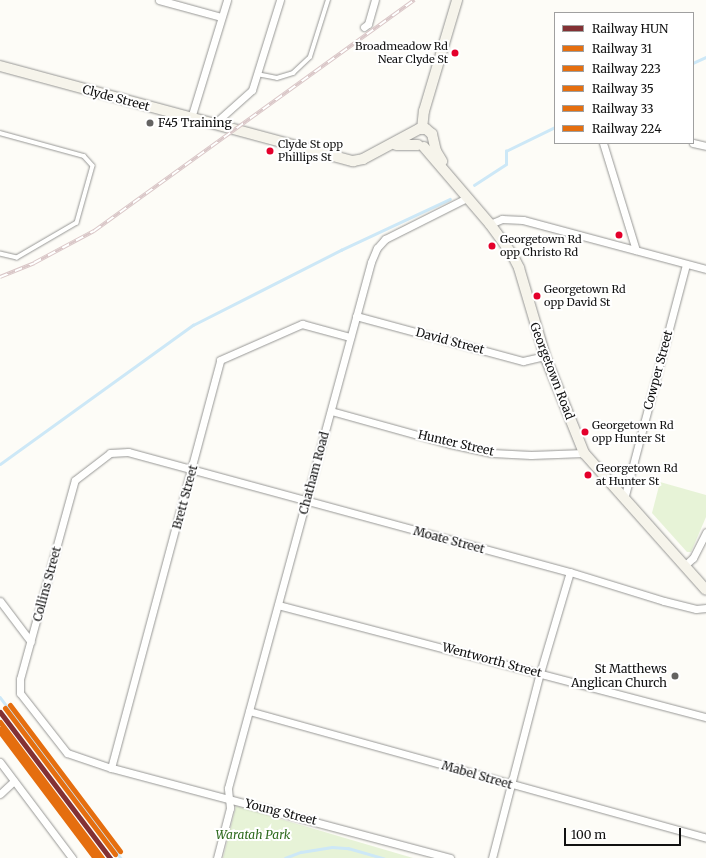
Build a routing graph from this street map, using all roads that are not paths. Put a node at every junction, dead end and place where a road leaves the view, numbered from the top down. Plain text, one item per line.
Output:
1 (159, 0) edge
2 (226, 0) edge
3 (280, 0) edge
4 (328, 0) edge
5 (375, 0) edge
6 (457, 0) edge
7 (221, 17) junction
8 (364, 27) dead end
9 (0, 66) edge
10 (258, 74) junction
11 (431, 95) junction
12 (191, 118) junction
13 (214, 124) junction
14 (420, 130) junction
15 (0, 133) edge
16 (432, 136) junction
17 (694, 143) edge
18 (603, 144) edge
19 (392, 146) junction
20 (421, 146) junction
21 (706, 146) edge
22 (450, 175) junction
23 (467, 198) junction
24 (490, 224) junction
25 (636, 250) junction
26 (0, 254) edge
27 (686, 264) junction
28 (706, 269) edge
29 (356, 316) junction
30 (350, 337) junction
31 (545, 356) junction
32 (331, 411) junction
33 (584, 453) junction
34 (192, 471) junction
35 (624, 499) junction
36 (306, 502) junction
37 (706, 532) edge
38 (684, 566) junction
39 (570, 572) junction
40 (706, 590) edge
41 (0, 600) edge
42 (278, 605) junction
43 (706, 608) edge
44 (31, 642) junction
45 (540, 672) junction
46 (249, 711) junction
47 (706, 717) edge
48 (0, 762) edge
49 (111, 768) junction
50 (14, 781) junction
51 (510, 784) junction
52 (0, 794) edge
53 (230, 799) junction
54 (706, 838) edge
55 (72, 858) edge
56 (217, 858) edge
57 (450, 858) edge
58 (492, 858) edge

1 - 7 street
2 - 7 street
3 - 10 street
4 - 10 lane
5 - 8 street
6 - 11 street
7 - 12 street
9 - 12 street, Clyde Street
10 - 13 street
11 - 14 street
11 - 16 street, Georgetown Road
12 - 13 street, Clyde Street
13 - 19 street, Clyde Street
14 - 16 street
14 - 19 street, Clyde Street
14 - 20 street
15 - 26 lane
16 - 20 street
16 - 22 street, Georgetown Road
17 - 21 street
18 - 25 street
19 - 20 street, Clyde Street
20 - 22 street, Georgetown Road
22 - 23 street, Georgetown Road
23 - 24 street, Georgetown Road
23 - 29 street, Chatham Road
24 - 25 street
24 - 31 street, Georgetown Road
25 - 27 street
27 - 28 street
27 - 35 street, Cowper Street
29 - 30 street, Chatham Road
29 - 31 street, David Street
30 - 32 street, Chatham Road
30 - 34 street, Brett Street
31 - 33 street, Georgetown Road
32 - 33 street, Hunter Street
32 - 36 street, Chatham Road
33 - 35 street, Georgetown Road
34 - 36 street, Moate Street
34 - 44 street, Collins Street
34 - 49 street, Brett Street
35 - 38 street, Georgetown Road
36 - 39 street, Moate Street
36 - 42 street, Chatham Road
37 - 38 street
38 - 40 street, Georgetown Road
39 - 43 street, Moate Street
39 - 45 street
41 - 44 street
42 - 45 street, Wentworth Street
42 - 46 street, Chatham Road
44 - 49 street, Collins Street
45 - 47 street, Wentworth Street
45 - 51 street
46 - 51 street, Mabel Street
46 - 53 street, Chatham Road
48 - 50 street
49 - 53 street, Young Street
50 - 52 street
50 - 55 street
51 - 54 street, Mabel Street
51 - 58 street
53 - 56 street, Chatham Road
53 - 57 street, Young Street

